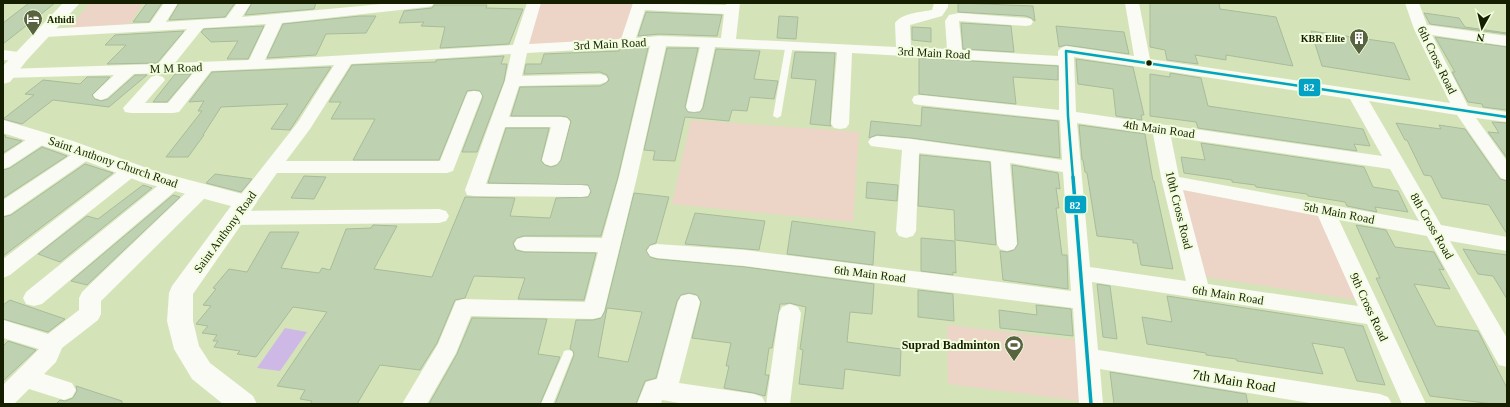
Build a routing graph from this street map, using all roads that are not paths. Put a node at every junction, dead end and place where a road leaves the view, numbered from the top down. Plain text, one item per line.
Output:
1 (72, 3) edge
2 (171, 3) edge
3 (244, 3) edge
4 (270, 3) edge
5 (427, 3) edge
6 (534, 3) edge
7 (941, 3) edge
8 (1132, 3) edge
9 (1412, 3) edge
10 (643, 4) edge
11 (732, 6) edge
12 (357, 8) edge
13 (317, 9) edge
14 (269, 20) junction
15 (231, 22) junction
16 (1026, 22) dead end
17 (199, 24) junction
18 (155, 27) junction
19 (1421, 29) junction
20 (45, 33) junction
21 (659, 41) junction
22 (1507, 41) edge
23 (709, 42) junction
24 (626, 43) junction
25 (728, 43) junction
26 (789, 45) junction
27 (520, 48) junction
28 (845, 48) junction
29 (904, 52) junction
30 (3, 55) edge
31 (955, 55) junction
32 (21, 56) junction
33 (346, 59) junction
34 (1066, 61) junction
35 (1143, 62) junction
36 (255, 65) junction
37 (206, 67) junction
38 (129, 70) junction
39 (160, 74) junction
40 (4, 76) edge
41 (600, 79) dead end
42 (513, 81) junction
43 (1356, 94) junction
44 (101, 96) dead end
45 (474, 96) dead end
46 (920, 100) dead end
47 (694, 107) dead end
48 (1462, 110) junction
49 (777, 116) dead end
50 (1068, 116) junction
51 (1507, 117) edge
52 (498, 122) junction
53 (840, 124) dead end
54 (3, 126) edge
55 (1161, 129) junction
56 (41, 138) junction
57 (877, 142) dead end
58 (911, 145) junction
59 (86, 154) junction
60 (1000, 156) junction
61 (551, 160) dead end
62 (3, 163) edge
63 (1396, 164) junction
64 (273, 167) junction
65 (1072, 167) junction
66 (131, 170) junction
67 (1507, 174) edge
68 (1171, 182) junction
69 (173, 183) junction
70 (201, 190) junction
71 (581, 191) dead end
72 (3, 209) edge
73 (240, 210) junction
74 (1325, 210) junction
75 (439, 216) dead end
76 (906, 231) dead end
77 (1434, 231) junction
78 (524, 244) dead end
79 (1007, 244) dead end
80 (1507, 244) edge
81 (610, 245) junction
82 (657, 251) dead end
83 (3, 270) edge
84 (1081, 273) junction
85 (1200, 290) junction
86 (34, 298) dead end
87 (1083, 301) junction
88 (688, 302) dead end
89 (790, 313) dead end
90 (1374, 317) junction
91 (3, 329) edge
92 (51, 344) junction
93 (568, 354) dead end
94 (1088, 358) junction
95 (1507, 358) edge
96 (26, 378) junction
97 (64, 390) dead end
98 (657, 397) edge
99 (3, 400) edge
100 (243, 404) edge
101 (414, 404) edge
102 (547, 404) edge
103 (750, 404) edge
104 (778, 404) edge
105 (1091, 404) edge
106 (1380, 404) edge
107 (1414, 404) edge

1 - 20 street
2 - 18 street
3 - 15 street
4 - 14 street
5 - 12 street
6 - 27 street
7 - 29 street
8 - 35 street
9 - 19 street, 6th Cross Road
10 - 11 street
10 - 24 street
11 - 25 street
12 - 13 street
13 - 14 street
14 - 15 street
14 - 36 street
15 - 17 street
16 - 31 street
17 - 18 street
17 - 39 street
18 - 20 street
19 - 22 street
19 - 48 street, 6th Cross Road
20 - 32 street
21 - 23 street, 3rd Main Road
21 - 24 street, 3rd Main Road
21 - 81 street
23 - 25 street, 3rd Main Road
23 - 47 street
24 - 27 street, 3rd Main Road
25 - 26 street, 3rd Main Road
26 - 28 street, 3rd Main Road
26 - 49 lane
27 - 33 street, 3rd Main Road
27 - 42 street
28 - 29 street, 3rd Main Road
28 - 53 street
29 - 31 street, 3rd Main Road
30 - 32 street
31 - 34 street, 3rd Main Road
32 - 40 street
33 - 36 street, M M Road
33 - 64 street, Saint Anthony Road
34 - 35 street
34 - 50 street
35 - 43 street
36 - 37 street, M M Road
37 - 39 street, M M Road
37 - 39 street
38 - 39 street, M M Road
38 - 40 street, M M Road
38 - 44 street
41 - 42 street
42 - 52 street
43 - 48 street
43 - 63 street, 8th Cross Road
45 - 64 street
46 - 50 street, 4th Main Road
48 - 51 street
48 - 67 street, 6th Cross Road
50 - 55 street, 4th Main Road
50 - 65 street
52 - 61 street
52 - 71 street
54 - 56 street, Saint Anthony Church Road
55 - 63 street, 4th Main Road
55 - 68 street, 10th Cross Road
56 - 59 street, Saint Anthony Church Road
56 - 62 street
57 - 58 street
58 - 60 street
58 - 76 street
59 - 66 street, Saint Anthony Church Road
59 - 72 street
60 - 65 street
60 - 79 street
63 - 77 street, 8th Cross Road
64 - 73 street, Saint Anthony Road
65 - 84 street
66 - 69 street, Saint Anthony Church Road
66 - 83 street
68 - 74 street, 5th Main Road
68 - 85 street, 10th Cross Road
69 - 70 street, Saint Anthony Church Road
69 - 86 street
70 - 73 street, Saint Anthony Church Road
70 - 92 street
73 - 75 street
73 - 100 street, Saint Anthony Road
74 - 77 street, 5th Main Road
74 - 90 street, 9th Cross Road
77 - 80 street, 5th Main Road
77 - 95 street, 8th Cross Road
78 - 81 street
81 - 101 street
82 - 87 street, 6th Main Road
84 - 85 street, 6th Main Road
84 - 87 street
85 - 90 street, 6th Main Road
87 - 94 street
88 - 98 street
89 - 104 street
90 - 107 street, 9th Cross Road
91 - 92 street
92 - 96 street
93 - 102 lane
94 - 105 street
94 - 106 street, 7th Main Road
96 - 97 street
96 - 99 street
98 - 103 street

